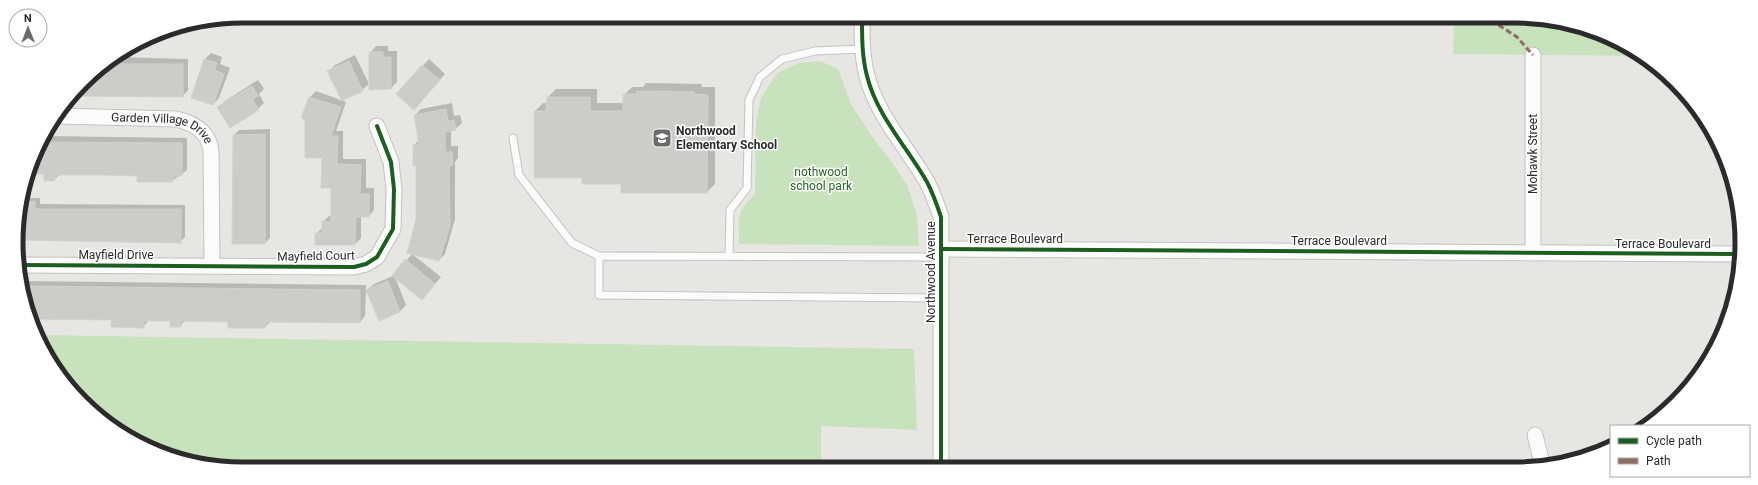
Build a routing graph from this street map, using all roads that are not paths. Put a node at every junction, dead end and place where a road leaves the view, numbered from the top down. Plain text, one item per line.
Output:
1 (862, 23) edge
2 (862, 49) junction
3 (1533, 55) dead end
4 (63, 116) edge
5 (377, 126) dead end
6 (513, 138) dead end
7 (941, 253) junction
8 (1533, 253) junction
9 (1735, 254) edge
10 (599, 256) junction
11 (729, 256) junction
12 (24, 265) edge
13 (212, 266) junction
14 (941, 298) junction
15 (1535, 434) dead end
16 (1541, 460) edge
17 (941, 462) edge

1 - 2 street, Northwood Avenue
2 - 7 street, Northwood Avenue
2 - 11 lane
3 - 8 street, Mohawk Street
4 - 13 street, Garden Village Drive
5 - 13 street, Mayfield Court
6 - 10 lane
7 - 8 street, Terrace Boulevard
7 - 11 lane
7 - 14 street, Northwood Avenue
8 - 9 street, Terrace Boulevard
10 - 11 lane
10 - 14 lane
12 - 13 street, Mayfield Drive
14 - 17 street, Northwood Avenue
15 - 16 street

